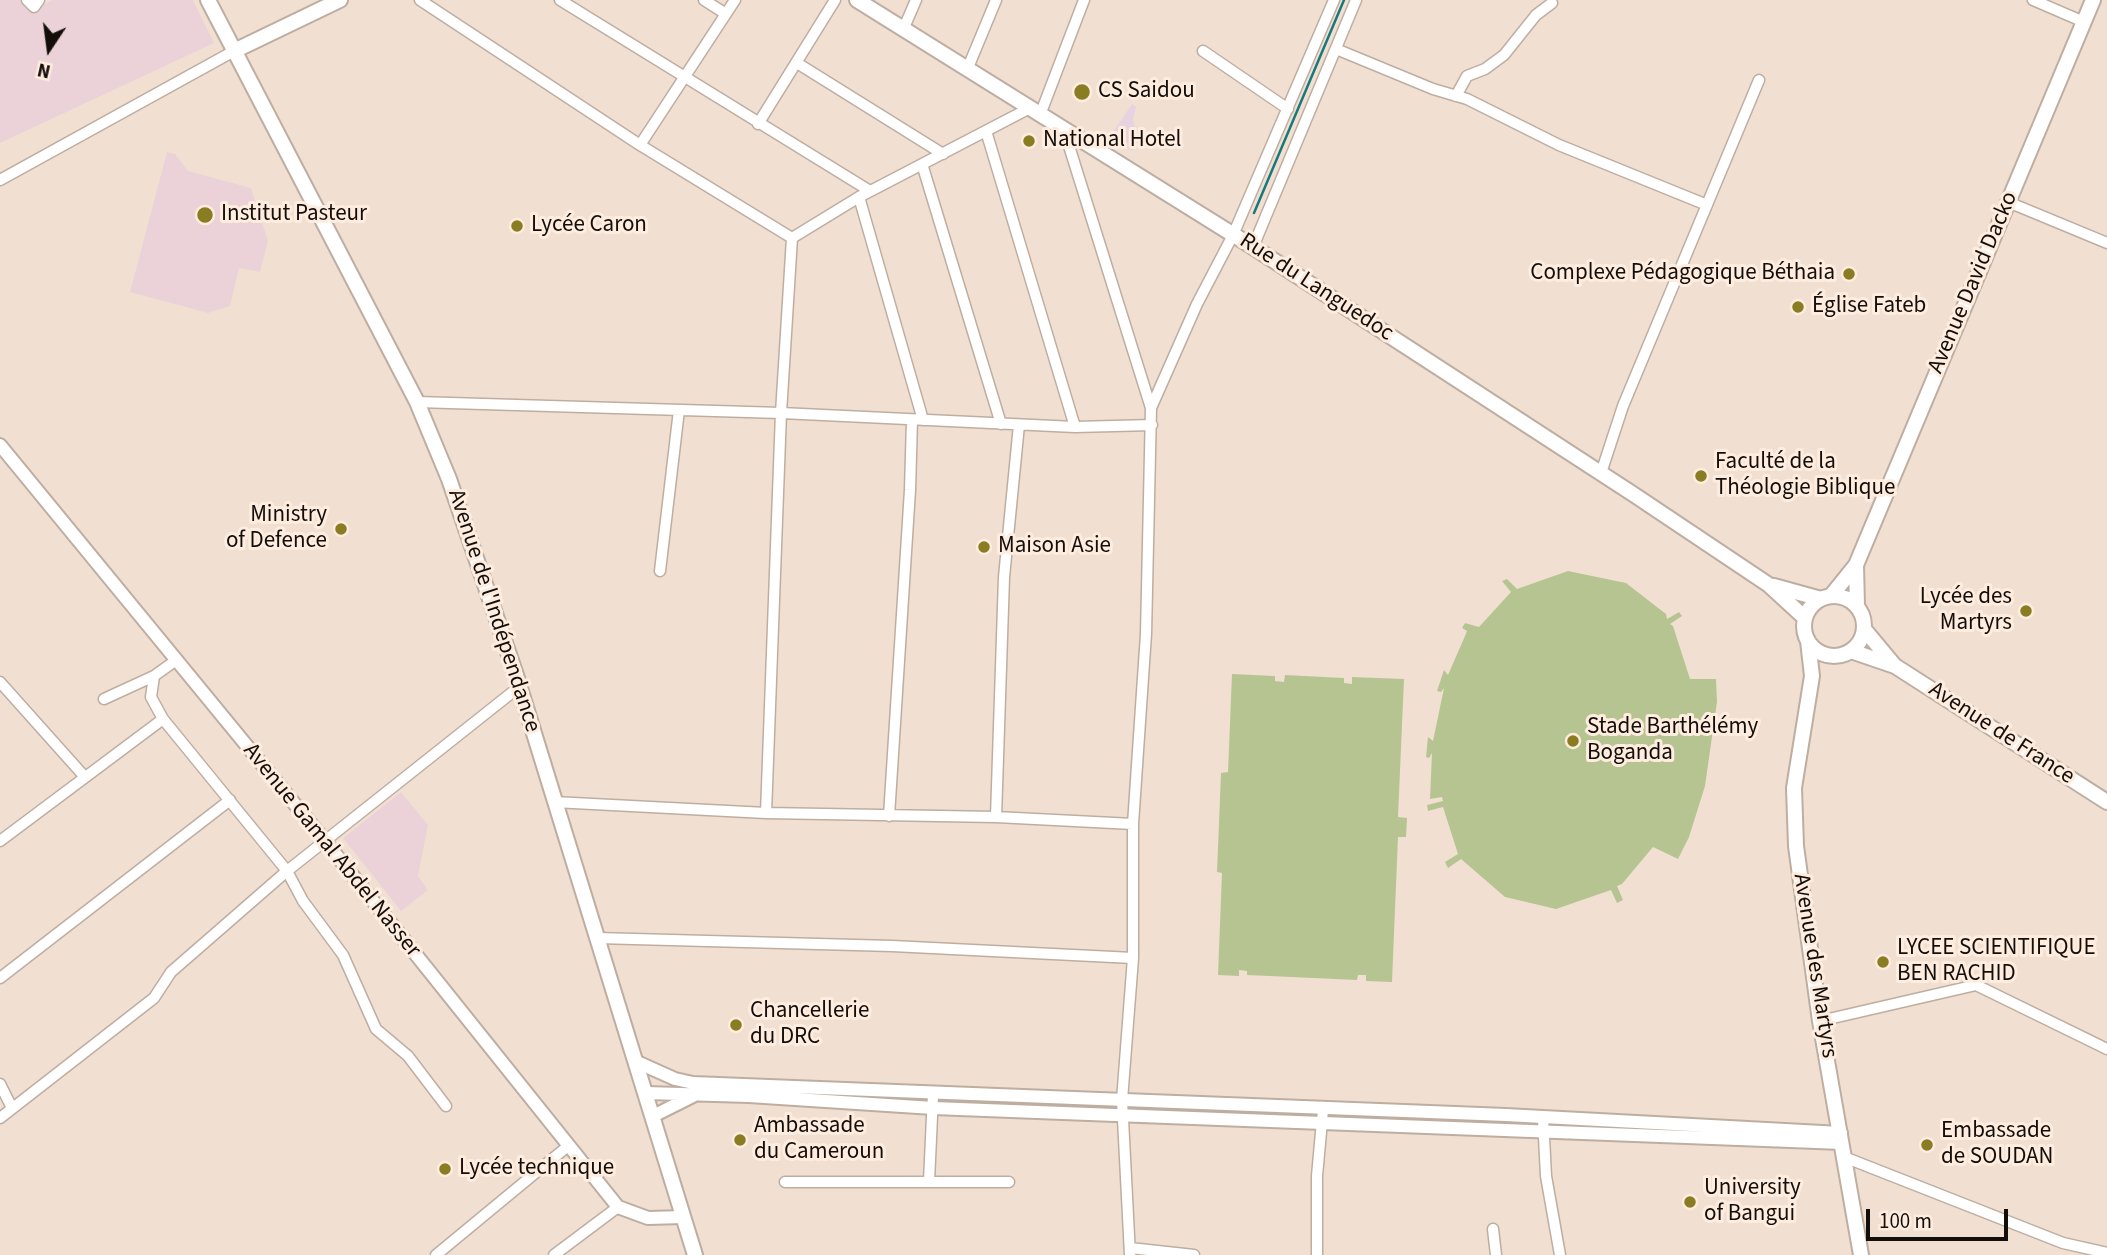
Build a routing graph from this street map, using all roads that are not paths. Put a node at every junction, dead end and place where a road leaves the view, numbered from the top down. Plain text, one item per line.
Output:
1 (27, 0) edge
2 (40, 0) edge
3 (208, 0) edge
4 (340, 0) edge
5 (420, 0) edge
6 (560, 0) edge
7 (704, 0) edge
8 (735, 0) edge
9 (835, 0) edge
10 (857, 0) edge
11 (916, 0) edge
12 (996, 0) edge
13 (1084, 0) edge
14 (1334, 0) edge
15 (1356, 0) edge
16 (2033, 0) edge
17 (2093, 0) edge
18 (1552, 2) dead end
19 (726, 14) junction
20 (2084, 22) junction
21 (903, 30) junction
22 (1336, 49) junction
23 (234, 51) junction
24 (1203, 51) dead end
25 (797, 63) junction
26 (967, 70) junction
27 (684, 79) junction
28 (1759, 80) dead end
29 (1456, 96) junction
30 (1288, 109) junction
31 (1034, 112) junction
32 (758, 124) junction
33 (1063, 130) junction
34 (986, 131) junction
35 (640, 145) junction
36 (943, 154) junction
37 (922, 164) junction
38 (0, 180) edge
39 (870, 191) junction
40 (859, 197) junction
41 (2008, 201) junction
42 (1707, 205) junction
43 (1233, 235) junction
44 (792, 237) junction
45 (2107, 243) edge
46 (1253, 247) junction
47 (417, 402) junction
48 (1151, 408) junction
49 (679, 410) junction
50 (781, 413) junction
51 (917, 420) junction
52 (1001, 424) junction
53 (1019, 425) junction
54 (1152, 425) junction
55 (1075, 427) junction
56 (0, 445) edge
57 (5, 461) edge
58 (1601, 473) junction
59 (1856, 565) junction
60 (660, 571) dead end
61 (1769, 585) junction
62 (1826, 598) junction
63 (1857, 606) junction
64 (1805, 618) junction
65 (1864, 629) junction
66 (1808, 642) junction
67 (1851, 651) junction
68 (1834, 655) junction
69 (175, 661) junction
70 (1895, 666) junction
71 (154, 676) junction
72 (1812, 676) junction
73 (0, 682) edge
74 (519, 687) junction
75 (104, 699) dead end
76 (163, 719) junction
77 (84, 776) junction
78 (230, 800) junction
79 (554, 802) junction
80 (2107, 802) edge
81 (766, 813) junction
82 (889, 816) junction
83 (996, 817) junction
84 (1133, 824) junction
85 (0, 841) edge
86 (325, 841) junction
87 (287, 871) junction
88 (597, 937) junction
89 (1133, 958) junction
90 (0, 978) edge
91 (1820, 1021) junction
92 (2107, 1049) edge
93 (636, 1062) junction
94 (0, 1084) edge
95 (646, 1093) junction
96 (696, 1094) junction
97 (1122, 1100) junction
98 (933, 1101) junction
99 (446, 1106) dead end
100 (12, 1108) junction
101 (1122, 1115) junction
102 (653, 1116) junction
103 (1323, 1116) junction
104 (0, 1118) edge
105 (1543, 1125) junction
106 (1842, 1144) junction
107 (568, 1146) junction
108 (929, 1181) junction
109 (785, 1182) dead end
110 (1009, 1182) dead end
111 (618, 1207) junction
112 (683, 1217) junction
113 (1493, 1229) dead end
114 (1130, 1251) edge
115 (2107, 1254) edge
116 (436, 1255) edge
117 (554, 1255) edge
118 (695, 1255) edge
119 (1194, 1255) edge
120 (1317, 1255) edge
121 (1496, 1255) edge
122 (1560, 1255) edge
123 (1861, 1255) edge

1 - 2 street
3 - 23 main road, Avenue de l'Indépendance
4 - 23 main road
5 - 35 street
6 - 27 street
7 - 19 street
8 - 19 street
9 - 25 street
10 - 21 main road, Rue du Languedoc
11 - 21 street
12 - 26 street
13 - 31 street
14 - 30 street
15 - 22 street
16 - 20 street
17 - 20 main road, Avenue David Dacko
18 - 29 street
19 - 27 street
20 - 41 main road, Avenue David Dacko
21 - 26 main road, Rue du Languedoc
22 - 29 street
22 - 46 street
23 - 38 street
23 - 47 main road, Avenue de l'Indépendance
24 - 30 street
25 - 32 street
25 - 36 street
26 - 31 main road, Rue du Languedoc
27 - 32 street
27 - 35 street
28 - 42 street
29 - 42 street
30 - 43 street
31 - 33 main road, Rue du Languedoc
31 - 34 street
32 - 39 street
33 - 43 main road, Rue du Languedoc
33 - 48 street
34 - 36 street
34 - 55 street
35 - 44 street
36 - 37 street
37 - 39 street
37 - 52 street
39 - 40 street
40 - 44 street
40 - 51 street
41 - 45 street
41 - 59 main road, Avenue David Dacko
42 - 58 street
43 - 46 main road, Rue du Languedoc
43 - 48 street
44 - 50 street
46 - 58 main road, Rue du Languedoc
47 - 49 street
47 - 74 main road, Avenue de l'Indépendance
48 - 54 street
49 - 50 street
49 - 60 street
50 - 51 street
50 - 81 street
51 - 52 street
51 - 82 street
52 - 53 street
53 - 55 street
53 - 83 street
54 - 55 street
54 - 84 street
56 - 57 street, Avenue Gamal Abdel Nasser
57 - 69 street, Avenue Gamal Abdel Nasser
58 - 61 main road, Rue du Languedoc
59 - 62 main road, Avenue David Dacko
59 - 63 main road, Avenue David Dacko
61 - 62 main road, Rue du Languedoc
61 - 64 main road, Rue du Languedoc
62 - 63 main road
62 - 64 main road
63 - 65 main road
64 - 66 main road
65 - 67 main road
65 - 70 main road, Avenue de France
66 - 68 main road
66 - 72 main road, Avenue des Martyrs
67 - 68 main road
67 - 70 main road, Avenue de France
68 - 72 main road
69 - 71 street
69 - 86 street, Avenue Gamal Abdel Nasser
70 - 80 main road, Avenue de France
71 - 75 street
71 - 76 street
72 - 91 main road, Avenue des Martyrs
73 - 77 street
74 - 79 main road, Avenue de l'Indépendance
74 - 86 street
76 - 77 street
76 - 78 street
77 - 85 street
78 - 87 street
78 - 90 street
79 - 81 street
79 - 88 main road, Avenue de l'Indépendance
81 - 82 street
82 - 83 street
83 - 84 street
84 - 89 street
86 - 87 street
86 - 107 street, Avenue Gamal Abdel Nasser
87 - 99 street
87 - 100 street
88 - 89 street
88 - 93 main road, Avenue de l'Indépendance
89 - 97 street
91 - 92 street
91 - 106 main road, Avenue des Martyrs
93 - 95 main road, Avenue de l'Indépendance
93 - 98 street
94 - 100 street
95 - 96 street
95 - 102 main road, Avenue de l'Indépendance
96 - 98 street
96 - 102 street
97 - 98 street
97 - 101 street
97 - 103 street
98 - 101 street
98 - 108 street
100 - 104 street
101 - 103 street
101 - 114 street
102 - 112 main road, Avenue de l'Indépendance
103 - 105 street
103 - 120 street
105 - 106 street
105 - 122 street
106 - 115 street
106 - 123 main road, Avenue des Martyrs
107 - 111 street, Avenue Gamal Abdel Nasser
107 - 116 street
108 - 109 street
108 - 110 street
111 - 112 street
111 - 117 street
112 - 118 main road, Avenue de l'Indépendance
113 - 121 street
114 - 119 street

